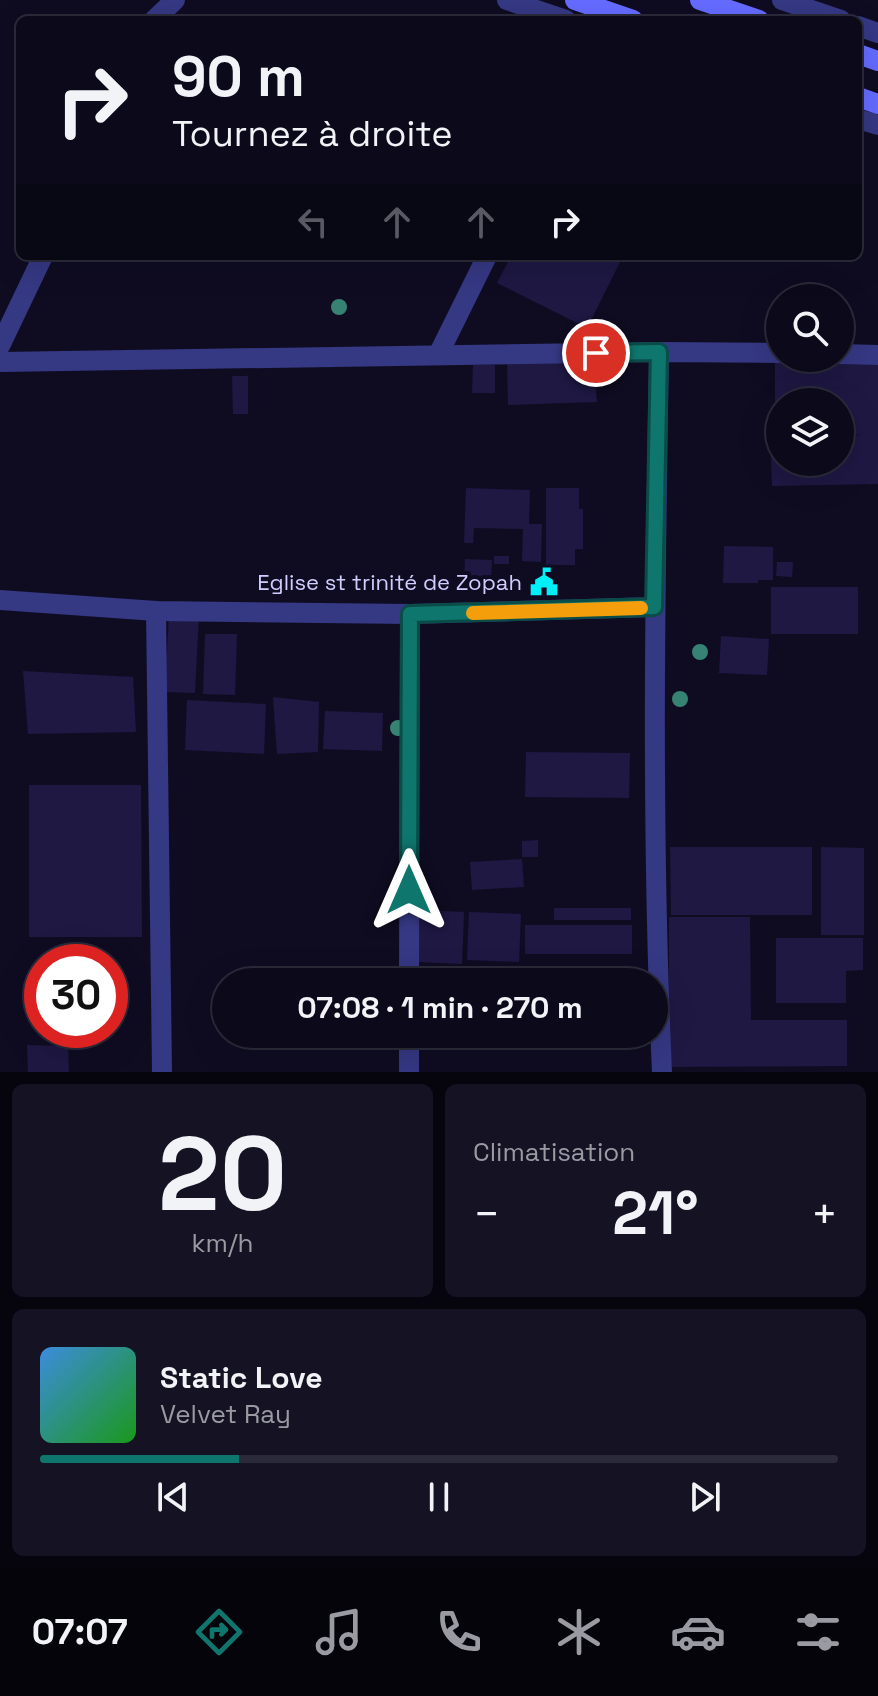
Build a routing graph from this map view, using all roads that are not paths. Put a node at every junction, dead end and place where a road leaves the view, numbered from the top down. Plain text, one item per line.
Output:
1 (175, 0) edge
2 (507, 0) edge
3 (575, 0) edge
4 (700, 0) edge
5 (782, 0) edge
6 (155, 13) edge
7 (554, 16) edge
8 (621, 16) edge
9 (747, 16) edge
10 (829, 16) edge
11 (41, 260) edge
12 (485, 260) edge
13 (0, 346) edge
14 (659, 352) junction
15 (766, 353) edge
16 (854, 354) edge
17 (438, 355) junction
18 (878, 355) edge
19 (0, 362) edge
20 (0, 600) edge
21 (654, 607) junction
22 (156, 611) junction
23 (410, 614) junction
24 (409, 968) edge
25 (409, 1048) edge
26 (162, 1072) edge
27 (409, 1072) edge
28 (662, 1072) edge

1 - 6 street
2 - 7 street
3 - 8 main road
4 - 9 main road
5 - 10 street
11 - 13 street
12 - 17 street
14 - 15 street
14 - 17 street
14 - 21 street
16 - 18 street
17 - 19 street
20 - 22 street
21 - 23 street
21 - 28 street
22 - 23 street
22 - 26 street
23 - 24 street
25 - 27 street

